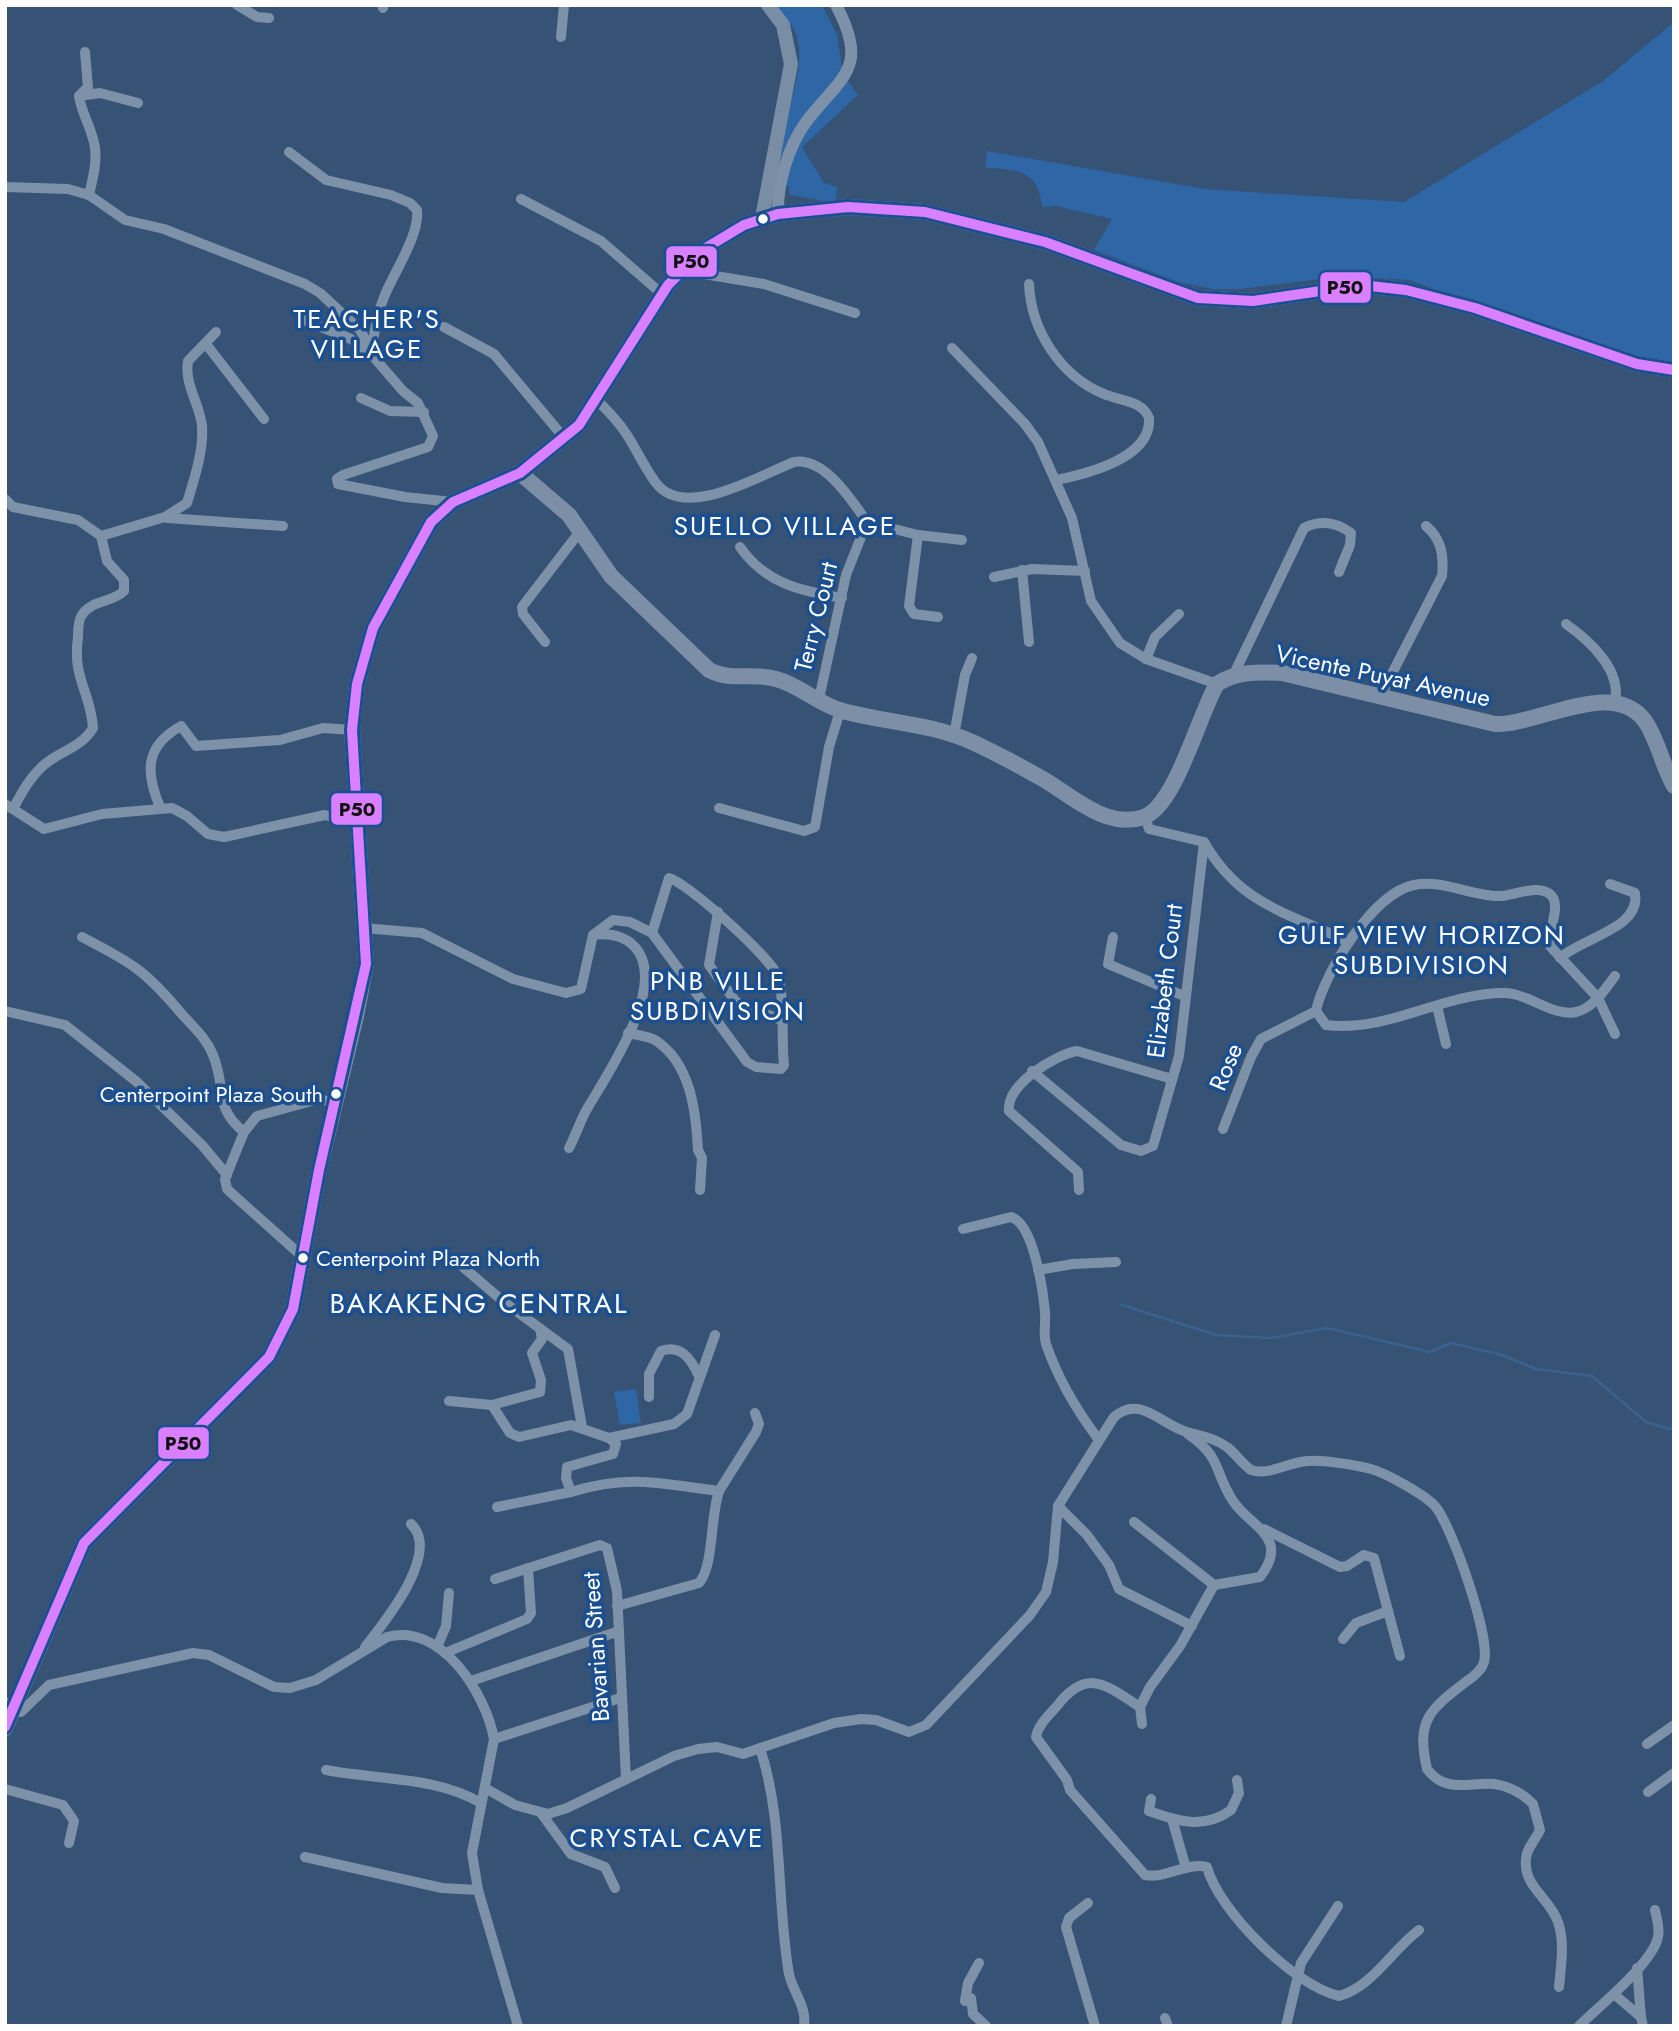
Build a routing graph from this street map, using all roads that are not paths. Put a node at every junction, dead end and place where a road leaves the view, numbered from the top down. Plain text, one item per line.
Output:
1 (237, 5) edge
2 (564, 5) edge
3 (768, 5) edge
4 (836, 5) edge
5 (269, 18) dead end
6 (561, 37) dead end
7 (85, 52) dead end
8 (79, 96) junction
9 (138, 103) dead end
10 (289, 152) dead end
11 (5, 187) edge
12 (89, 195) junction
13 (521, 199) dead end
14 (770, 216) junction
15 (680, 270) junction
16 (1029, 284) dead end
17 (662, 294) junction
18 (855, 313) dead end
19 (304, 320) dead end
20 (444, 327) dead end
21 (216, 332) dead end
22 (206, 344) junction
23 (952, 348) dead end
24 (374, 356) junction
25 (1674, 370) edge
26 (360, 398) dead end
27 (597, 400) junction
28 (424, 412) junction
29 (264, 419) dead end
30 (565, 439) junction
31 (520, 473) junction
32 (1056, 480) junction
33 (453, 502) junction
34 (9, 503) edge
35 (165, 517) junction
36 (5, 518) edge
37 (867, 522) junction
38 (283, 526) dead end
39 (1426, 526) dead end
40 (581, 530) junction
41 (918, 535) junction
42 (101, 536) junction
43 (962, 540) dead end
44 (740, 547) dead end
45 (1022, 570) junction
46 (1085, 572) junction
47 (1339, 572) dead end
48 (994, 578) dead end
49 (842, 598) junction
50 (1179, 614) dead end
51 (938, 617) dead end
52 (1566, 624) dead end
53 (545, 642) dead end
54 (1028, 642) dead end
55 (972, 658) dead end
56 (1146, 659) junction
57 (1233, 676) junction
58 (1217, 684) junction
59 (1380, 697) junction
60 (818, 699) junction
61 (1615, 702) junction
62 (840, 710) junction
63 (352, 730) junction
64 (954, 735) junction
65 (1674, 786) edge
66 (9, 807) edge
67 (160, 807) junction
68 (719, 808) dead end
69 (1146, 816) junction
70 (355, 823) junction
71 (1204, 842) junction
72 (1610, 884) dead end
73 (718, 912) junction
74 (363, 928) junction
75 (652, 933) junction
76 (593, 935) junction
77 (82, 937) dead end
78 (1113, 937) dead end
79 (1349, 942) junction
80 (1560, 958) junction
81 (1615, 976) dead end
82 (1184, 996) junction
83 (1598, 998) junction
84 (1437, 1006) junction
85 (5, 1011) edge
86 (1316, 1012) junction
87 (780, 1020) junction
88 (628, 1033) junction
89 (1615, 1034) dead end
90 (1446, 1044) dead end
91 (1032, 1071) junction
92 (1172, 1079) junction
93 (335, 1103) junction
94 (1223, 1129) dead end
95 (244, 1132) junction
96 (569, 1148) dead end
97 (227, 1175) junction
98 (700, 1190) dead end
99 (1079, 1190) dead end
100 (963, 1230) dead end
101 (304, 1258) junction
102 (456, 1261) dead end
103 (1116, 1262) dead end
104 (1038, 1270) junction
105 (540, 1328) junction
106 (715, 1335) dead end
107 (699, 1376) junction
108 (649, 1397) dead end
109 (449, 1401) dead end
110 (492, 1405) junction
111 (755, 1413) dead end
112 (582, 1427) junction
113 (1186, 1432) junction
114 (610, 1438) junction
115 (1099, 1440) junction
116 (719, 1491) junction
117 (571, 1492) junction
118 (1058, 1506) junction
119 (497, 1507) dead end
120 (1134, 1522) dead end
121 (411, 1524) dead end
122 (1264, 1529) junction
123 (528, 1568) junction
124 (495, 1579) dead end
125 (1214, 1585) junction
126 (449, 1592) dead end
127 (617, 1605) junction
128 (1388, 1611) junction
129 (1192, 1626) junction
130 (619, 1631) junction
131 (1343, 1639) dead end
132 (441, 1650) junction
133 (360, 1653) junction
134 (1400, 1656) dead end
135 (471, 1681) junction
136 (620, 1698) junction
137 (8, 1706) edge
138 (1140, 1707) junction
139 (1142, 1724) dead end
140 (1673, 1726) edge
141 (5, 1728) edge
142 (494, 1739) junction
143 (1647, 1744) dead end
144 (760, 1748) junction
145 (326, 1770) dead end
146 (1674, 1773) edge
147 (626, 1779) junction
148 (1237, 1780) dead end
149 (485, 1788) junction
150 (5, 1789) edge
151 (1648, 1793) dead end
152 (1151, 1799) dead end
153 (481, 1803) junction
154 (541, 1813) junction
155 (1172, 1819) junction
156 (69, 1843) dead end
157 (304, 1857) dead end
158 (1186, 1868) junction
159 (615, 1888) dead end
160 (478, 1890) junction
161 (1088, 1903) dead end
162 (1338, 1906) dead end
163 (1655, 1910) dead end
164 (1419, 1930) dead end
165 (979, 1963) dead end
166 (1637, 1968) junction
167 (1297, 1974) junction
168 (1559, 1987) dead end
169 (1615, 1995) junction
170 (1642, 2021) edge
171 (518, 2026) edge
172 (804, 2026) edge
173 (986, 2026) edge
174 (1095, 2026) edge
175 (1286, 2026) edge
176 (1579, 2026) edge

1 - 5 street
2 - 6 street
3 - 14 main road
4 - 14 street
7 - 8 street
8 - 9 street
8 - 12 street
10 - 24 street
11 - 12 street
12 - 24 street
13 - 17 street
14 - 15 main road
14 - 25 main road
15 - 17 main road
15 - 18 street
16 - 32 street
17 - 27 main road
19 - 24 street
20 - 30 street
21 - 22 street
22 - 29 street
22 - 35 street
23 - 32 street
24 - 28 street
26 - 28 street
27 - 30 main road
27 - 37 street
28 - 33 street
30 - 31 main road
31 - 33 main road
31 - 40 main road
32 - 46 street
33 - 63 main road
34 - 36 street
34 - 42 street
35 - 38 street
35 - 42 street
37 - 41 street
37 - 49 street, Terry Court
39 - 59 street
40 - 53 street
40 - 60 main road
41 - 43 street
41 - 51 street
42 - 66 street
44 - 49 street
45 - 46 street
45 - 48 street
45 - 54 street
46 - 56 street
47 - 57 street
49 - 60 street, Terry Court
50 - 56 street
52 - 61 street
55 - 64 street
56 - 58 street
57 - 58 main road, Vicente Puyat Avenue
57 - 59 main road, Vicente Puyat Avenue
58 - 69 main road
59 - 61 main road, Vicente Puyat Avenue
60 - 62 main road
61 - 65 main road
62 - 64 main road
62 - 68 street
63 - 67 street
63 - 70 main road
64 - 69 main road
66 - 67 street
67 - 70 street
69 - 71 street
70 - 74 main road
71 - 79 street
71 - 82 street, Elizabeth Court
72 - 80 street
73 - 75 street
73 - 87 street
73 - 87 street
74 - 76 street
74 - 93 main road
75 - 76 street
75 - 87 street
76 - 88 street
77 - 95 street
78 - 82 street
79 - 80 street
79 - 86 street
80 - 83 street
81 - 83 street
82 - 92 street, Elizabeth Court
83 - 84 street
83 - 89 street
84 - 86 street
84 - 90 street
85 - 97 street
86 - 94 street, Rose
88 - 96 street
88 - 98 street
91 - 92 street, Elizabeth Court
91 - 92 street
91 - 99 street
93 - 95 street
93 - 101 main road
95 - 97 street
97 - 101 street
100 - 104 street
101 - 137 main road
102 - 105 street
103 - 104 street
104 - 115 street
105 - 110 street
105 - 112 street
106 - 107 street
107 - 108 street
107 - 114 street
109 - 110 street
110 - 112 street
111 - 116 street
112 - 114 street
113 - 115 street
113 - 122 street
113 - 168 street
114 - 117 street
115 - 118 street
116 - 117 street
116 - 127 street
117 - 119 street
118 - 129 street
118 - 144 street
120 - 125 street
121 - 133 street
122 - 125 street
122 - 128 street
123 - 124 street, Bavarian Street
123 - 127 street, Bavarian Street
123 - 132 street
125 - 129 street
126 - 132 street
127 - 130 street, Bavarian Street
128 - 131 street
128 - 134 street
129 - 138 street
130 - 135 street
130 - 136 street, Bavarian Street
132 - 133 street
132 - 135 street
133 - 137 street
135 - 142 street
136 - 142 street
136 - 147 street, Bavarian Street
137 - 141 main road
138 - 139 street
138 - 158 street
140 - 143 street
142 - 149 street
144 - 147 street
144 - 172 street
145 - 153 street
146 - 151 street
147 - 154 street
148 - 155 street
149 - 153 street
149 - 154 street
150 - 156 street
152 - 155 street
153 - 160 street
154 - 159 street
155 - 158 street
157 - 160 street
158 - 167 street
160 - 171 street
161 - 174 street
162 - 167 street
163 - 166 street
164 - 167 street
165 - 173 street
166 - 169 street
166 - 170 street
167 - 175 street
169 - 170 street
169 - 176 street

